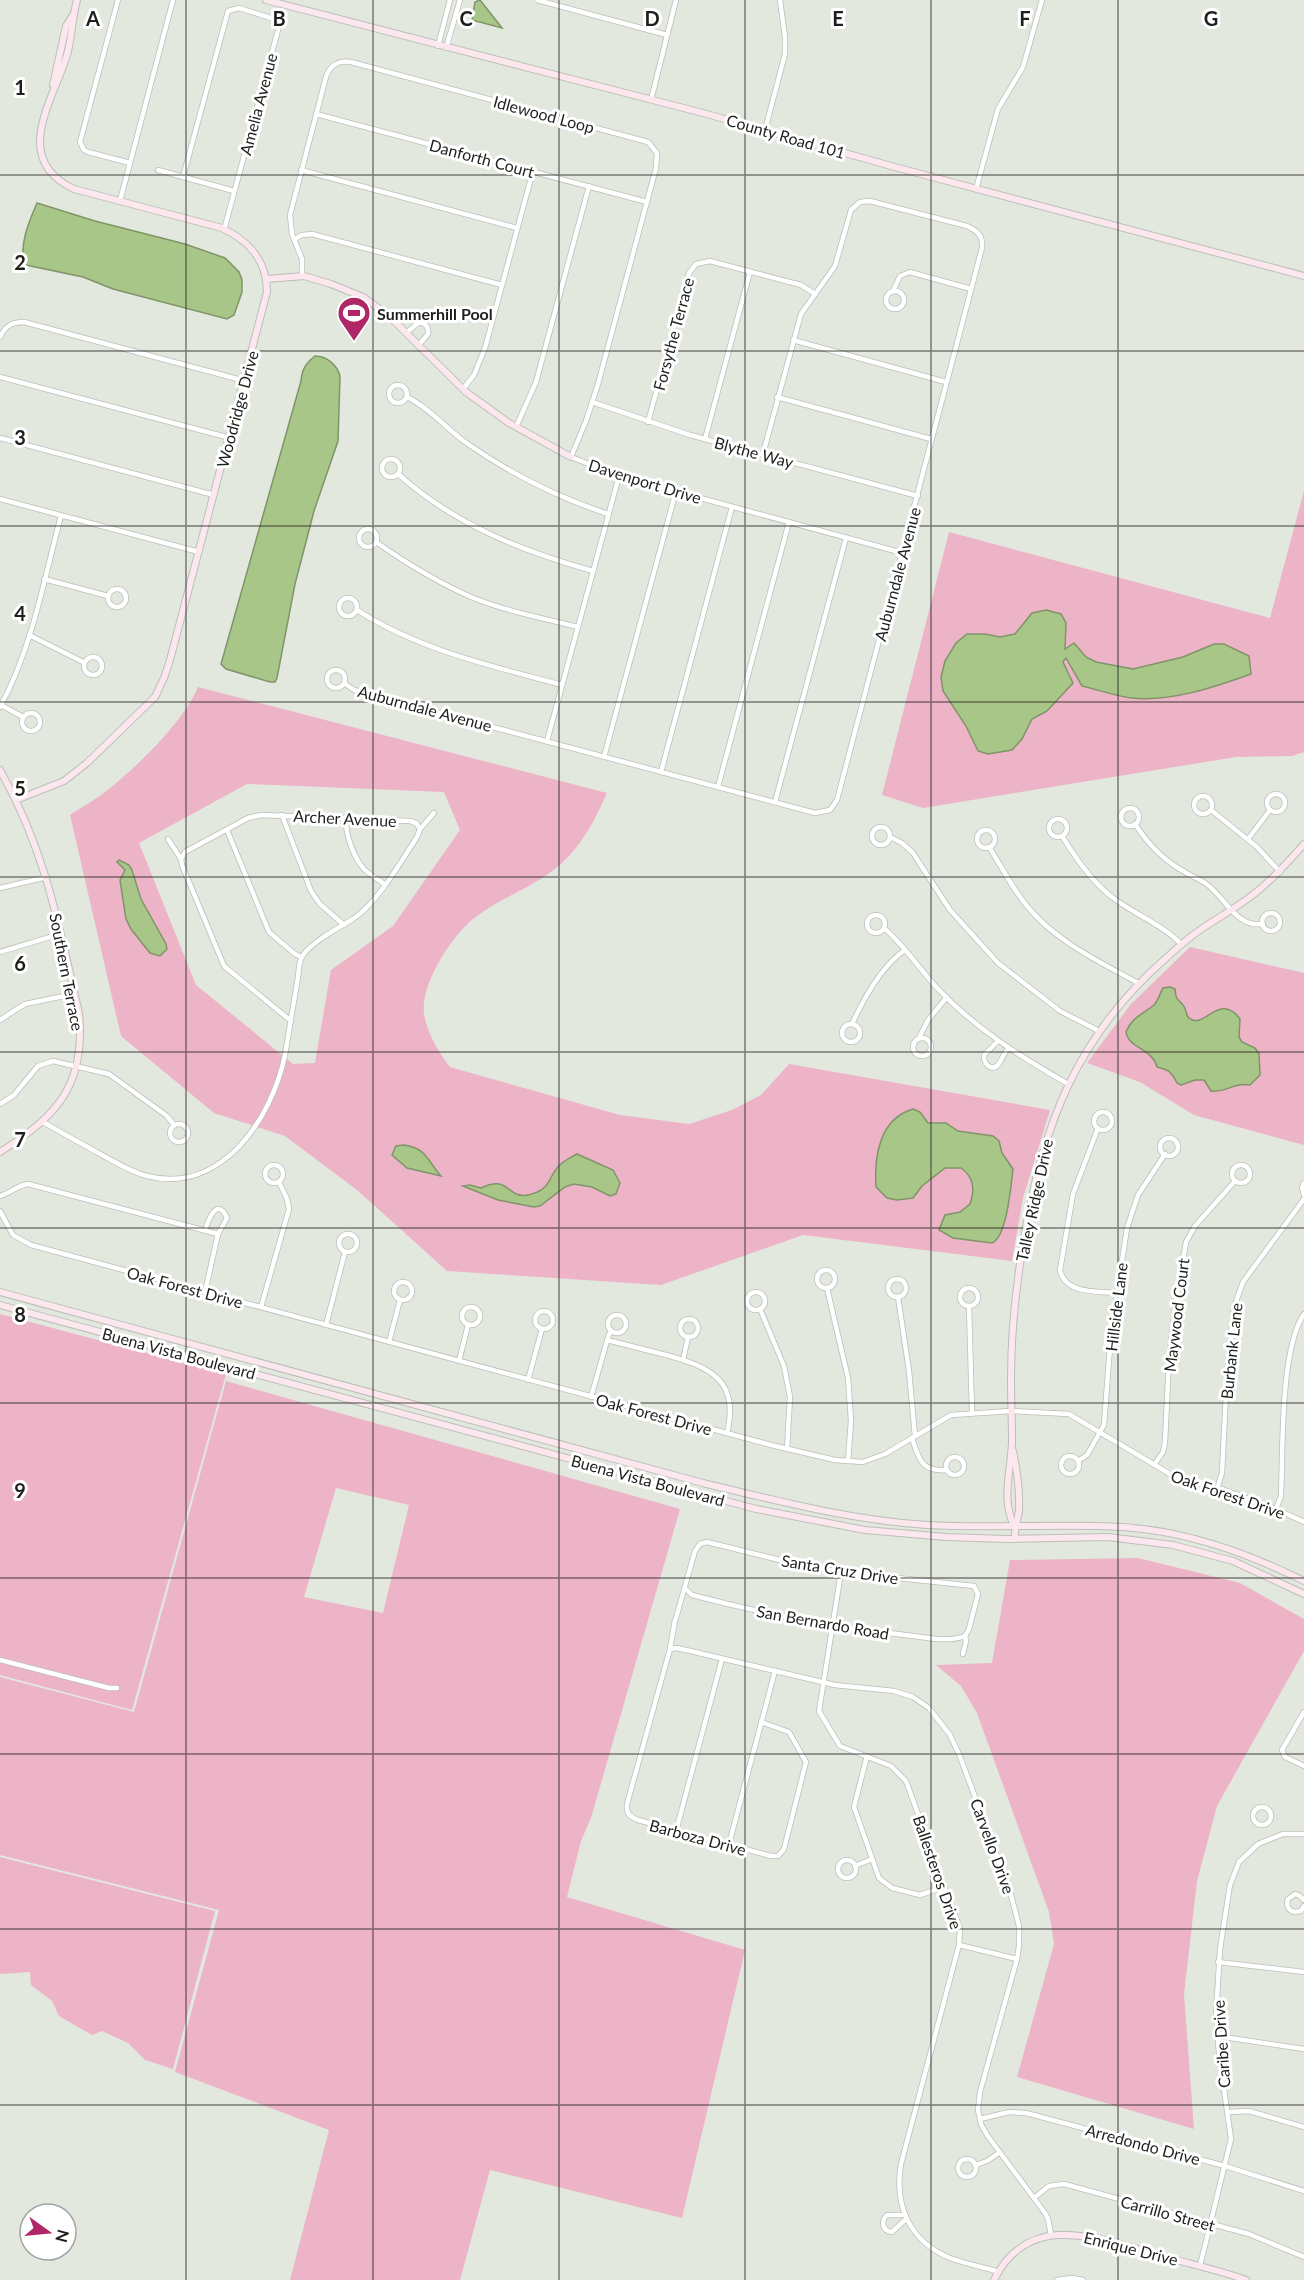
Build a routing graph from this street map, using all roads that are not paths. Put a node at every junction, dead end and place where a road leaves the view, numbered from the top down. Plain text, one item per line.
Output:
1 (77, 0) edge
2 (117, 0) edge
3 (173, 0) edge
4 (266, 0) edge
5 (450, 0) edge
6 (460, 0) edge
7 (537, 0) edge
8 (676, 0) edge
9 (780, 0) edge
10 (1042, 0) edge
11 (667, 35) junction
12 (438, 46) junction
13 (446, 48) junction
14 (651, 100) junction
15 (316, 114) junction
16 (765, 130) junction
17 (130, 163) junction
18 (158, 170) dead end
19 (301, 170) junction
20 (533, 171) junction
21 (183, 177) junction
22 (589, 186) junction
23 (976, 189) junction
24 (234, 191) junction
25 (120, 201) junction
26 (647, 202) junction
27 (517, 228) junction
28 (224, 230) junction
29 (295, 239) junction
30 (750, 272) junction
31 (302, 276) junction
32 (1304, 276) edge
33 (267, 279) junction
34 (502, 285) junction
35 (971, 289) junction
36 (893, 291) dead end
37 (815, 294) junction
38 (405, 333) junction
39 (0, 337) edge
40 (793, 340) junction
41 (417, 346) junction
42 (0, 377) edge
43 (245, 381) junction
44 (946, 381) junction
45 (463, 389) junction
46 (407, 397) dead end
47 (777, 397) junction
48 (592, 402) junction
49 (648, 422) junction
50 (516, 427) junction
51 (0, 438) edge
52 (230, 438) junction
53 (705, 439) junction
54 (931, 439) junction
55 (762, 454) junction
56 (571, 457) junction
57 (398, 474) dead end
58 (619, 476) junction
59 (676, 491) junction
60 (214, 495) junction
61 (918, 496) junction
62 (0, 499) edge
63 (732, 507) junction
64 (608, 514) junction
65 (61, 516) junction
66 (789, 522) junction
67 (846, 538) junction
68 (376, 542) dead end
69 (199, 552) junction
70 (903, 553) junction
71 (593, 571) junction
72 (44, 579) junction
73 (108, 596) dead end
74 (357, 610) dead end
75 (578, 627) junction
76 (29, 634) junction
77 (85, 663) dead end
78 (344, 683) dead end
79 (562, 685) junction
80 (0, 706) edge
81 (24, 717) dead end
82 (547, 741) junction
83 (604, 757) junction
84 (0, 770) edge
85 (661, 772) junction
86 (718, 787) junction
87 (16, 800) junction
88 (775, 802) junction
89 (1211, 810) dead end
90 (1270, 810) dead end
91 (434, 813) dead end
92 (282, 815) junction
93 (346, 817) junction
94 (1136, 824) dead end
95 (420, 829) junction
96 (227, 830) junction
97 (1062, 836) dead end
98 (890, 837) dead end
99 (168, 838) dead end
100 (1248, 839) junction
101 (1304, 844) edge
102 (989, 847) dead end
103 (181, 859) junction
104 (1280, 872) junction
105 (47, 877) junction
106 (384, 884) junction
107 (0, 888) edge
108 (1230, 910) junction
109 (1263, 924) dead end
110 (344, 925) junction
111 (884, 928) dead end
112 (60, 934) junction
113 (1182, 945) junction
114 (905, 950) junction
115 (0, 952) edge
116 (301, 957) junction
117 (1138, 983) junction
118 (74, 994) junction
119 (947, 997) junction
120 (0, 1020) edge
121 (291, 1021) junction
122 (852, 1024) dead end
123 (1099, 1031) junction
124 (919, 1038) dead end
125 (998, 1041) junction
126 (1008, 1049) junction
127 (76, 1065) junction
128 (1068, 1084) junction
129 (0, 1104) edge
130 (43, 1122) junction
131 (174, 1125) dead end
132 (1098, 1128) dead end
133 (0, 1152) edge
134 (1165, 1154) dead end
135 (1235, 1181) dead end
136 (279, 1182) dead end
137 (1304, 1184) edge
138 (0, 1196) edge
139 (1304, 1197) edge
140 (0, 1211) edge
141 (205, 1230) junction
142 (219, 1234) junction
143 (345, 1252) dead end
144 (827, 1288) dead end
145 (0, 1292) edge
146 (205, 1292) junction
147 (1116, 1293) junction
148 (898, 1297) dead end
149 (400, 1299) dead end
150 (0, 1305) edge
151 (969, 1306) dead end
152 (261, 1307) junction
153 (760, 1309) dead end
154 (1304, 1314) edge
155 (326, 1325) junction
156 (468, 1325) dead end
157 (542, 1329) dead end
158 (612, 1331) dead end
159 (688, 1337) dead end
160 (607, 1340) junction
161 (389, 1342) junction
162 (201, 1347) junction
163 (198, 1358) junction
164 (683, 1360) junction
165 (459, 1361) junction
166 (528, 1380) junction
167 (591, 1397) junction
168 (1011, 1412) junction
169 (972, 1413) junction
170 (1100, 1432) junction
171 (727, 1433) junction
172 (914, 1437) junction
173 (1012, 1444) junction
174 (787, 1449) junction
175 (848, 1461) junction
176 (1078, 1461) dead end
177 (1154, 1465) junction
178 (947, 1470) dead end
179 (1217, 1489) junction
180 (1276, 1509) junction
181 (1304, 1522) edge
182 (1014, 1526) junction
183 (1015, 1539) junction
184 (841, 1572) junction
185 (1304, 1581) edge
186 (686, 1589) junction
187 (1304, 1594) edge
188 (833, 1625) junction
189 (965, 1636) junction
190 (670, 1649) junction
191 (963, 1654) dead end
192 (722, 1659) junction
193 (0, 1660) edge
194 (775, 1671) junction
195 (824, 1682) junction
196 (117, 1688) dead end
197 (1304, 1712) edge
198 (761, 1722) junction
199 (867, 1756) junction
200 (1304, 1766) edge
201 (1266, 1824) dead end
202 (676, 1831) junction
203 (1304, 1834) edge
204 (1271, 1837) junction
205 (729, 1844) junction
206 (872, 1858) junction
207 (855, 1866) dead end
208 (944, 1887) junction
209 (1304, 1900) edge
210 (1304, 1906) edge
211 (959, 1945) junction
212 (1017, 1959) junction
213 (1218, 1962) junction
214 (1304, 1972) edge
215 (1217, 2036) junction
216 (1304, 2049) edge
217 (1228, 2112) junction
218 (980, 2119) junction
219 (1304, 2127) edge
220 (1000, 2152) junction
221 (976, 2165) dead end
222 (1225, 2166) junction
223 (1304, 2191) edge
224 (1034, 2198) junction
225 (905, 2217) junction
226 (1210, 2224) junction
227 (1051, 2235) junction
228 (1304, 2257) edge
229 (1200, 2266) junction
230 (999, 2272) junction
231 (994, 2280) edge
232 (1057, 2280) edge
233 (1083, 2280) edge
234 (1246, 2280) edge

1 - 25 street
2 - 17 street
3 - 17 street
4 - 12 street, County Road 101
5 - 12 street
6 - 13 street
7 - 11 street
8 - 11 street
9 - 16 street
10 - 23 street
11 - 14 street
12 - 13 street, County Road 101
13 - 14 street, County Road 101
14 - 16 street, County Road 101
15 - 19 street, Idlewood Loop
15 - 20 street, Danforth Court
15 - 26 street, Idlewood Loop
16 - 23 street, County Road 101
17 - 25 street
18 - 21 street
19 - 27 street
19 - 29 street, Idlewood Loop
20 - 22 street, Danforth Court
20 - 27 street
21 - 24 street
21 - 24 street, Amelia Avenue
22 - 26 street, Danforth Court
22 - 50 street
23 - 32 street, County Road 101
24 - 28 street, Amelia Avenue
25 - 28 street
26 - 48 street, Idlewood Loop
27 - 34 street
28 - 33 street
29 - 31 street, Idlewood Loop
29 - 34 street
30 - 37 street, Forsythe Terrace
30 - 49 street, Forsythe Terrace
30 - 53 street
31 - 33 street, Davenport Drive
31 - 38 street, Davenport Drive
33 - 43 street, Woodridge Drive
34 - 45 street
35 - 36 street
35 - 37 street, Auburndale Avenue
35 - 44 street, Auburndale Avenue
37 - 40 street, Auburndale Avenue
38 - 41 street, Davenport Drive
38 - 41 street
39 - 43 street
40 - 44 street
40 - 47 street, Auburndale Avenue
41 - 45 street, Davenport Drive
42 - 52 street
43 - 52 street, Woodridge Drive
44 - 54 street, Auburndale Avenue
45 - 50 street, Davenport Drive
46 - 64 street
47 - 54 street
47 - 55 street, Auburndale Avenue
48 - 49 street, Blythe Way
48 - 56 street, Idlewood Loop
49 - 53 street, Blythe Way
50 - 56 street, Davenport Drive
51 - 60 street
52 - 60 street, Woodridge Drive
53 - 55 street, Blythe Way
54 - 61 street, Auburndale Avenue
55 - 61 street, Blythe Way
56 - 58 street, Davenport Drive
57 - 71 street
58 - 59 street, Davenport Drive
58 - 64 street
59 - 63 street, Davenport Drive
59 - 83 street
60 - 69 street, Woodridge Drive
61 - 70 street, Auburndale Avenue
62 - 65 street
63 - 66 street, Davenport Drive
63 - 85 street
64 - 71 street
65 - 69 street
65 - 72 street
66 - 67 street, Davenport Drive
66 - 86 street
67 - 70 street, Davenport Drive
67 - 88 street
68 - 75 street
69 - 87 street, Woodridge Drive
70 - 88 street, Auburndale Avenue
71 - 75 street
72 - 73 street
72 - 76 street
74 - 79 street
75 - 79 street
76 - 77 street
76 - 80 street
78 - 82 street, Auburndale Avenue
79 - 82 street
80 - 81 street
82 - 83 street, Auburndale Avenue
83 - 85 street, Auburndale Avenue
84 - 87 street, Southern Terrace
85 - 86 street, Auburndale Avenue
86 - 88 street, Auburndale Avenue
87 - 105 street, Southern Terrace
89 - 100 street
90 - 100 street
91 - 95 street
92 - 93 street, Archer Avenue
92 - 96 street, Archer Avenue
92 - 110 street
93 - 95 street, Archer Avenue
93 - 106 street
94 - 108 street
95 - 106 street, Archer Avenue
96 - 103 street, Archer Avenue
96 - 116 street
97 - 113 street
98 - 123 street
99 - 103 street
100 - 104 street
101 - 104 street, Talley Ridge Drive
102 - 117 street
103 - 121 street
104 - 108 street, Talley Ridge Drive
105 - 107 street
105 - 112 street, Southern Terrace
106 - 110 street, Archer Avenue
108 - 109 street
108 - 113 street, Talley Ridge Drive
110 - 116 street, Archer Avenue
111 - 114 street
112 - 115 street
112 - 118 street, Southern Terrace
113 - 117 street, Talley Ridge Drive
114 - 119 street
114 - 122 street
116 - 121 street
117 - 123 street, Talley Ridge Drive
118 - 120 street
118 - 127 street, Southern Terrace
119 - 124 street
119 - 125 street
121 - 130 street
123 - 128 street, Talley Ridge Drive
125 - 126 street
125 - 126 street
126 - 128 street
127 - 129 street
127 - 130 street, Southern Terrace
127 - 131 street
128 - 168 street, Talley Ridge Drive
130 - 133 street, Southern Terrace
132 - 147 street
134 - 147 street, Hillside Lane
135 - 177 street, Maywood Court
136 - 152 street
137 - 139 street, Burbank Lane
138 - 141 street
139 - 179 street, Burbank Lane
140 - 146 street, Oak Forest Drive
141 - 142 street
141 - 142 street
142 - 146 street
143 - 155 street
144 - 175 street
145 - 162 street, Buena Vista Boulevard
146 - 152 street, Oak Forest Drive
147 - 170 street, Hillside Lane
148 - 172 street
149 - 161 street
150 - 163 street, Buena Vista Boulevard
151 - 169 street
152 - 155 street, Oak Forest Drive
153 - 174 street
154 - 180 street
155 - 161 street, Oak Forest Drive
156 - 165 street
157 - 166 street
158 - 160 street
159 - 164 street
160 - 164 street
160 - 167 street
161 - 165 street, Oak Forest Drive
162 - 163 street
162 - 182 street, Buena Vista Boulevard
163 - 183 street, Buena Vista Boulevard
164 - 171 street
165 - 166 street, Oak Forest Drive
166 - 167 street, Oak Forest Drive
167 - 171 street, Oak Forest Drive
168 - 169 street, Oak Forest Drive
168 - 170 street, Oak Forest Drive
168 - 173 street, Talley Ridge Drive
169 - 172 street, Oak Forest Drive
170 - 176 street, Hillside Lane
170 - 177 street, Oak Forest Drive
171 - 174 street, Oak Forest Drive
172 - 175 street, Oak Forest Drive
172 - 178 street
173 - 182 street, Talley Ridge Drive
173 - 182 street, Talley Ridge Drive
174 - 175 street, Oak Forest Drive
177 - 179 street, Oak Forest Drive
179 - 180 street, Oak Forest Drive
180 - 181 street, Oak Forest Drive
182 - 183 street
182 - 185 street, Buena Vista Boulevard
183 - 187 street, Buena Vista Boulevard
184 - 186 street, Santa Cruz Drive
184 - 188 street, Ballesteros Drive
184 - 189 street, Santa Cruz Drive
186 - 188 street, San Bernardo Road
186 - 190 street
188 - 189 street, San Bernardo Road
188 - 195 street, Ballesteros Drive
189 - 191 street
190 - 192 street, Carvello Drive
190 - 202 street, Barboza Drive
192 - 194 street, Carvello Drive
192 - 202 street
193 - 196 street
194 - 195 street, Carvello Drive
194 - 198 street
195 - 199 street, Ballesteros Drive
195 - 212 street, Carvello Drive
197 - 200 street
198 - 205 street
198 - 205 street, Barboza Drive
199 - 206 street
199 - 208 street, Ballesteros Drive
201 - 204 street
202 - 205 street, Barboza Drive
203 - 204 street, Caribe Drive
204 - 213 street, Caribe Drive
206 - 207 street
206 - 208 street
208 - 211 street, Ballesteros Drive
209 - 210 street
211 - 212 street
211 - 225 street, Ballesteros Drive
212 - 218 street, Carvello Drive
213 - 214 street
213 - 215 street, Caribe Drive
215 - 216 street
215 - 217 street, Caribe Drive
217 - 219 street
217 - 222 street, Caribe Drive
218 - 220 street
218 - 222 street, Arredondo Drive
220 - 221 street
220 - 224 street
222 - 223 street, Arredondo Drive
222 - 226 street, Caribe Drive
224 - 226 street, Carrillo Street
224 - 227 street
225 - 225 street
225 - 230 street, Ballesteros Drive
226 - 228 street, Carrillo Street
226 - 229 street, Caribe Drive
227 - 229 street, Enrique Drive
227 - 230 street, Enrique Drive
229 - 234 street, Enrique Drive
230 - 231 street, Enrique Drive
232 - 233 street

